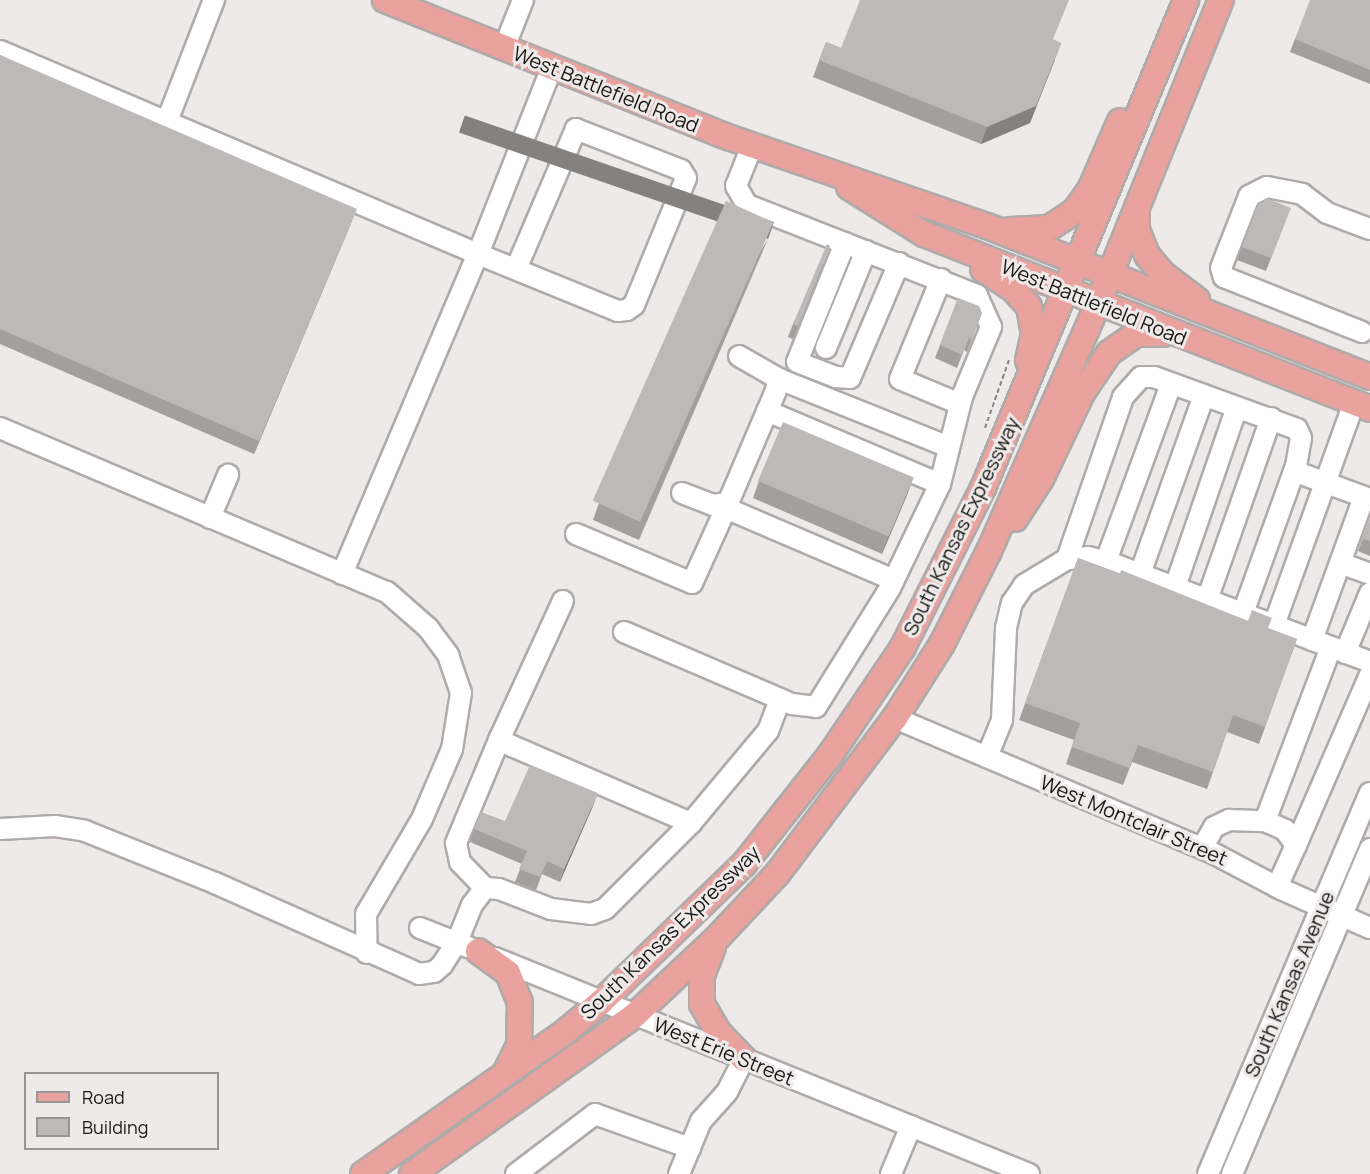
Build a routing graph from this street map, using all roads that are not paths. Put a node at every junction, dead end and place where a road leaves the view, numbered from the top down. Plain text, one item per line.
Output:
1 (214, 0) edge
2 (385, 0) edge
3 (523, 0) edge
4 (1221, 0) edge
5 (1186, 2) edge
6 (504, 48) junction
7 (0, 51) edge
8 (552, 67) junction
9 (167, 121) junction
10 (752, 146) junction
11 (828, 174) junction
12 (1137, 211) junction
13 (987, 226) junction
14 (1370, 229) edge
15 (924, 234) junction
16 (845, 243) junction
17 (866, 251) junction
18 (478, 254) junction
19 (899, 263) junction
20 (1080, 263) junction
21 (516, 269) junction
22 (1110, 275) junction
23 (941, 279) junction
24 (1068, 292) junction
25 (1098, 304) junction
26 (1362, 332) dead end
27 (1180, 336) junction
28 (1268, 337) junction
29 (826, 348) dead end
30 (739, 356) dead end
31 (1370, 376) edge
32 (779, 378) junction
33 (1171, 384) junction
34 (1204, 395) junction
35 (960, 404) junction
36 (1362, 406) edge
37 (1237, 407) junction
38 (767, 411) junction
39 (1271, 418) junction
40 (0, 428) edge
41 (949, 447) junction
42 (1296, 466) junction
43 (228, 475) dead end
44 (1325, 482) junction
45 (940, 484) junction
46 (983, 488) junction
47 (682, 493) dead end
48 (1367, 498) edge
49 (724, 507) junction
50 (210, 518) junction
51 (576, 534) dead end
52 (989, 551) junction
53 (1067, 559) junction
54 (1106, 561) junction
55 (1340, 563) junction
56 (342, 574) junction
57 (1140, 574) junction
58 (1370, 574) edge
59 (894, 580) junction
60 (1175, 587) junction
61 (1370, 593) edge
62 (1207, 600) junction
63 (563, 601) dead end
64 (1243, 614) junction
65 (1274, 625) junction
66 (624, 632) dead end
67 (1312, 640) junction
68 (1338, 650) junction
69 (1370, 662) edge
70 (1370, 675) edge
71 (780, 699) junction
72 (895, 718) junction
73 (499, 740) junction
74 (987, 757) junction
75 (1370, 793) edge
76 (1265, 821) junction
77 (691, 823) junction
78 (0, 829) edge
79 (1296, 845) junction
80 (1202, 848) junction
81 (1370, 849) edge
82 (1277, 887) junction
83 (485, 888) junction
84 (1321, 908) junction
85 (1341, 916) junction
86 (420, 927) dead end
87 (1370, 928) edge
88 (719, 936) junction
89 (468, 947) junction
90 (367, 953) junction
91 (601, 1002) junction
92 (635, 1015) junction
93 (744, 1059) junction
94 (504, 1076) junction
95 (911, 1126) junction
96 (690, 1148) junction
97 (363, 1174) edge
98 (412, 1174) edge
99 (516, 1174) edge
100 (679, 1174) edge
101 (891, 1174) edge
102 (1029, 1174) edge
103 (1208, 1174) edge
104 (1232, 1174) edge

1 - 9 street
2 - 6 main road, West Battlefield Road
3 - 6 street
4 - 12 main road, South Kansas Expressway
5 - 13 main road
5 - 20 main road, South Kansas Expressway
6 - 8 main road, West Battlefield Road
7 - 9 street
8 - 10 main road, West Battlefield Road
8 - 18 street
9 - 18 street
10 - 11 main road, West Battlefield Road
10 - 16 street
11 - 13 main road, West Battlefield Road
11 - 15 main road, West Battlefield Road
12 - 22 main road, South Kansas Expressway
12 - 28 main road
13 - 20 main road, West Battlefield Road
14 - 26 street
15 - 24 main road, West Battlefield Road
15 - 46 main road
16 - 17 street
16 - 19 street
17 - 19 street
17 - 29 street
18 - 21 street
18 - 56 street
19 - 23 street
20 - 22 main road, West Battlefield Road
20 - 24 main road, South Kansas Expressway
21 - 21 street
22 - 25 main road, South Kansas Expressway
22 - 28 main road, West Battlefield Road
23 - 35 street
23 - 35 street
24 - 25 main road, West Battlefield Road
24 - 46 main road, South Kansas Expressway
25 - 27 main road, West Battlefield Road
25 - 52 main road, South Kansas Expressway
27 - 36 main road, West Battlefield Road
27 - 52 main road
28 - 31 main road, West Battlefield Road
30 - 32 street
32 - 38 street
32 - 41 street
33 - 34 street
33 - 53 street
33 - 54 street
34 - 37 street
34 - 57 street
35 - 41 street
36 - 44 street
37 - 39 street
37 - 60 street
38 - 45 street
38 - 49 street
39 - 42 street
39 - 62 street
40 - 50 street
41 - 45 street
42 - 44 street
42 - 64 street
43 - 50 street
44 - 48 street
44 - 65 street
45 - 59 street
46 - 91 main road, South Kansas Expressway
47 - 49 street
48 - 55 street
49 - 51 street
49 - 59 street
50 - 56 street
52 - 72 main road, South Kansas Expressway
53 - 54 street
53 - 74 street
54 - 57 street
55 - 58 street
55 - 67 street
56 - 90 street
57 - 60 street
59 - 71 street
60 - 62 street
61 - 68 street
62 - 64 street
63 - 73 street
64 - 65 street
65 - 67 street
66 - 71 street
67 - 68 street
68 - 69 street
68 - 76 street
70 - 79 street
71 - 77 street
72 - 74 street, West Montclair Street
72 - 88 main road, South Kansas Expressway
73 - 77 street
73 - 83 street
74 - 80 street, West Montclair Street
75 - 84 street, South Kansas Avenue
76 - 79 street
76 - 80 street
77 - 83 street
78 - 90 street
79 - 82 street
80 - 82 street, West Montclair Street
81 - 85 street, South Kansas Avenue
82 - 84 street, West Montclair Street
83 - 89 street
84 - 85 street, West Montclair Street
84 - 103 street, South Kansas Avenue
85 - 87 street, West Montclair Street
85 - 104 street, South Kansas Avenue
86 - 89 street, West Erie Street
88 - 92 main road, South Kansas Expressway
88 - 93 main road
89 - 90 street
89 - 91 street, West Erie Street
89 - 94 main road
91 - 92 street, West Erie Street
91 - 94 main road, South Kansas Expressway
92 - 93 street, West Erie Street
92 - 98 main road, South Kansas Expressway
93 - 95 street, West Erie Street
93 - 96 street
94 - 97 main road, South Kansas Expressway
95 - 101 street
95 - 102 street, West Erie Street
96 - 99 street
96 - 100 street

